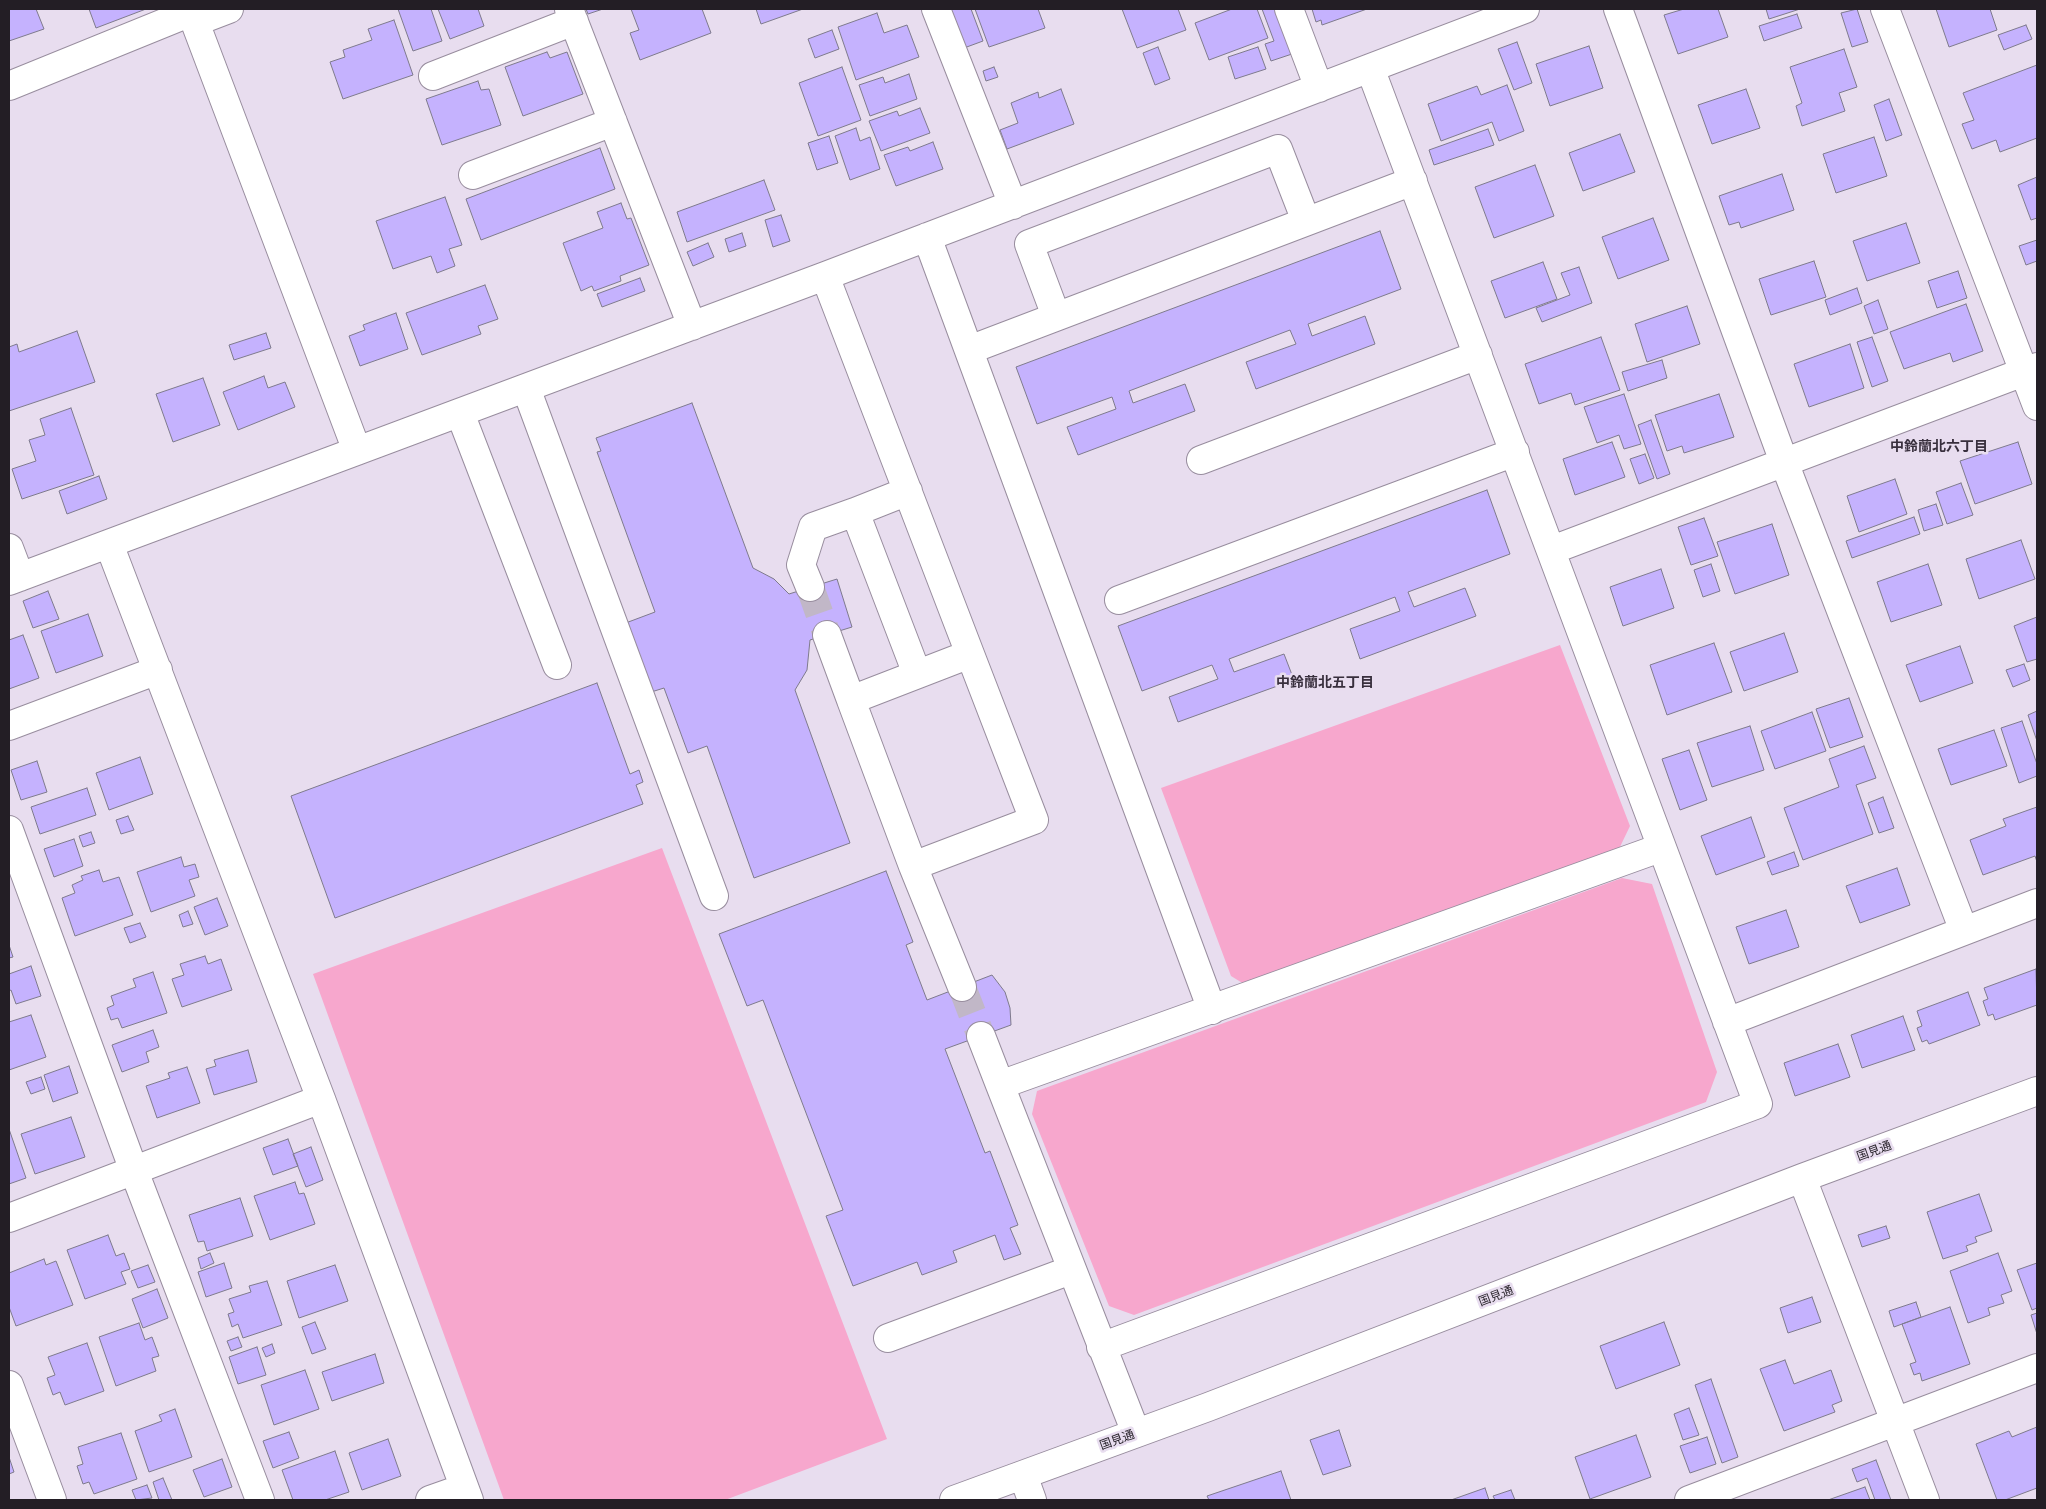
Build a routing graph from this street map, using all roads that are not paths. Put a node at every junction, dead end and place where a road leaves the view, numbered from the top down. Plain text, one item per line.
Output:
1 (229, 9) edge
2 (936, 9) edge
3 (1289, 9) edge
4 (1525, 9) edge
5 (1618, 9) edge
6 (1885, 9) edge
7 (192, 14) edge
8 (571, 15) edge
9 (1370, 68) junction
10 (433, 76) dead end
11 (9, 86) edge
12 (1319, 88) junction
13 (613, 122) junction
14 (473, 176) dead end
15 (1412, 181) junction
16 (1013, 205) junction
17 (1306, 221) junction
18 (927, 237) junction
19 (825, 276) junction
20 (1056, 316) junction
21 (692, 326) junction
22 (969, 350) junction
23 (1478, 356) junction
24 (2031, 369) edge
25 (526, 388) junction
26 (2037, 406) edge
27 (460, 413) junction
28 (358, 451) junction
29 (1515, 452) junction
30 (1201, 460) dead end
31 (1784, 462) junction
32 (908, 491) junction
33 (855, 512) junction
34 (109, 544) junction
35 (9, 548) edge
36 (1552, 550) junction
37 (14, 579) edge
38 (810, 587) tunnel mouth
39 (1119, 600) dead end
40 (827, 635) tunnel mouth
41 (970, 654) junction
42 (557, 665) dead end
43 (158, 670) junction
44 (917, 674) junction
45 (851, 700) junction
46 (9, 726) edge
47 (9, 830) edge
48 (1660, 848) junction
49 (913, 866) junction
50 (714, 896) dead end
51 (2037, 903) edge
52 (1964, 931) junction
53 (962, 987) tunnel mouth
54 (1212, 1010) junction
55 (1727, 1022) junction
56 (981, 1036) tunnel mouth
57 (1000, 1085) junction
58 (2037, 1091) edge
59 (321, 1099) junction
60 (134, 1171) junction
61 (1802, 1178) junction
62 (9, 1218) edge
63 (1071, 1270) junction
64 (888, 1338) dead end
65 (1101, 1346) junction
66 (2037, 1368) edge
67 (9, 1385) edge
68 (1895, 1422) junction
69 (1136, 1433) junction
70 (1023, 1475) junction
71 (466, 1494) edge
72 (52, 1500) edge
73 (260, 1500) edge
74 (430, 1500) edge
75 (954, 1500) edge
76 (1032, 1500) edge
77 (1689, 1500) edge
78 (1924, 1500) edge

1 - 7 street
2 - 16 street
3 - 12 street
4 - 9 street
5 - 31 street
6 - 24 street
7 - 11 street
7 - 28 street
8 - 10 street
8 - 13 street
9 - 12 street
9 - 15 street
12 - 16 street
13 - 14 street
13 - 21 street
15 - 17 street
15 - 23 street
16 - 18 street
17 - 20 street
17 - 20 street
18 - 19 street
18 - 22 street
19 - 21 street
19 - 32 street
20 - 22 street
21 - 25 street
22 - 54 street
23 - 29 street
23 - 30 street
24 - 26 street
24 - 31 street
25 - 27 street
25 - 50 street
27 - 28 street
27 - 42 street
28 - 34 street
29 - 36 street
29 - 39 street
31 - 36 street
31 - 52 street
32 - 33 street
32 - 41 street
33 - 38 street
33 - 44 street
34 - 37 street
34 - 43 street
35 - 37 street
36 - 48 street
40 - 45 street
41 - 44 street
41 - 49 street
43 - 46 street
43 - 59 street
44 - 45 street
45 - 49 street
47 - 60 street
48 - 54 street
48 - 55 street
49 - 53 street
51 - 52 street
52 - 55 street
54 - 57 street
55 - 65 street
56 - 57 street
57 - 63 street
58 - 61 street, 国見通
59 - 60 street
59 - 71 street
60 - 62 street
60 - 73 street
61 - 68 street
61 - 69 street, 国見通
63 - 64 street
63 - 65 street
65 - 69 street
66 - 68 street
67 - 72 street
68 - 77 street
68 - 78 street
69 - 70 street, 国見通
70 - 75 street, 国見通
70 - 76 street
71 - 74 street

